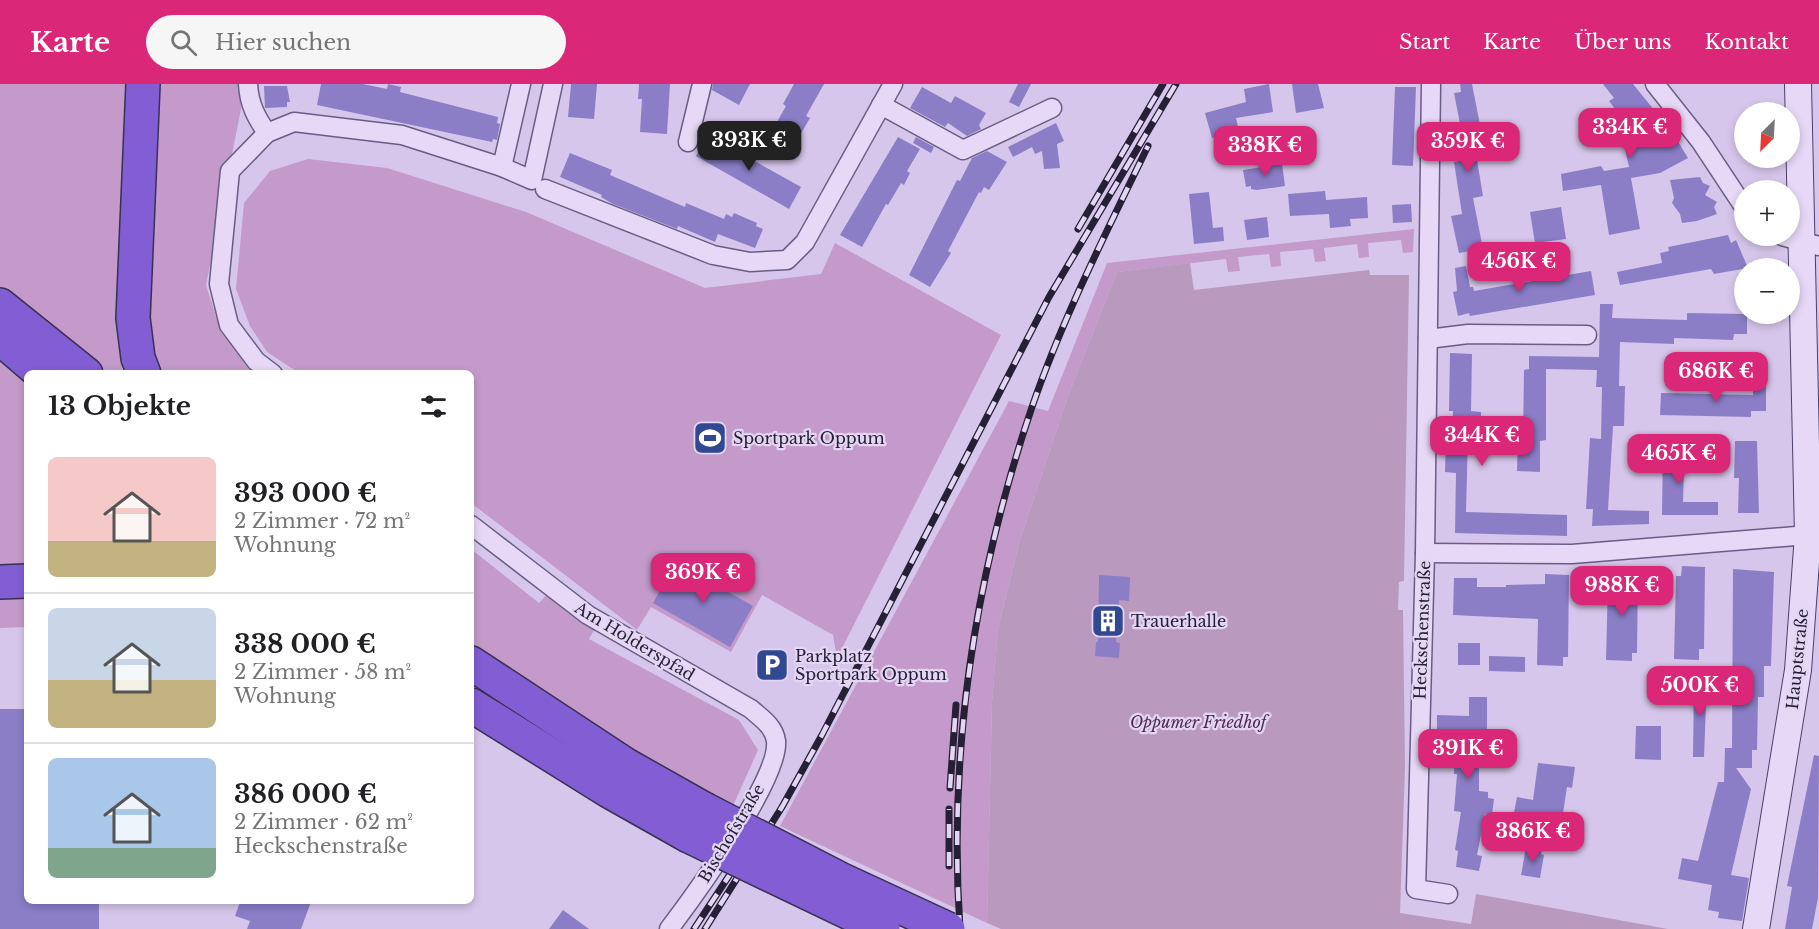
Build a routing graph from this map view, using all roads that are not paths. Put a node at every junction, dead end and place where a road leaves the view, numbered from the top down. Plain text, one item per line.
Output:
1 (143, 84) edge
2 (248, 84) edge
3 (521, 84) edge
4 (553, 84) edge
5 (702, 84) edge
6 (893, 84) edge
7 (1431, 84) edge
8 (1655, 84) edge
9 (1798, 84) edge
10 (881, 105) junction
11 (1052, 108) dead end
12 (267, 133) junction
13 (688, 142) dead end
14 (502, 167) junction
15 (539, 184) junction
16 (1734, 192) edge
17 (1801, 241) edge
18 (0, 306) edge
19 (1587, 335) dead end
20 (0, 338) edge
21 (1428, 339) junction
22 (37, 370) edge
23 (81, 370) edge
24 (142, 370) edge
25 (268, 370) edge
26 (474, 527) edge
27 (1808, 535) junction
28 (1425, 553) junction
29 (24, 581) edge
30 (0, 582) edge
31 (474, 665) edge
32 (474, 707) edge
33 (773, 730) joint
34 (695, 822) junction
35 (1448, 894) dead end
36 (669, 929) edge
37 (884, 929) edge
38 (948, 929) edge
39 (1756, 929) edge

1 - 24 highway
2 - 12 street
3 - 14 street
4 - 15 street
5 - 13 street
6 - 10 street
7 - 21 street, Heckschenstraße
8 - 16 street
9 - 17 main road, Hauptstraße
10 - 11 street
10 - 15 street
12 - 14 street
12 - 25 street
14 - 15 street
17 - 27 main road, Hauptstraße
18 - 23 highway
19 - 21 street
20 - 22 highway
21 - 28 street, Heckschenstraße
26 - 33 street, Am Holderspfad
27 - 28 street
27 - 39 main road, Hauptstraße
28 - 35 street, Heckschenstraße
29 - 30 highway
31 - 34 highway
32 - 34 highway
33 - 36 street, Bischofstraße
34 - 37 highway, bridge
34 - 38 highway, bridge

